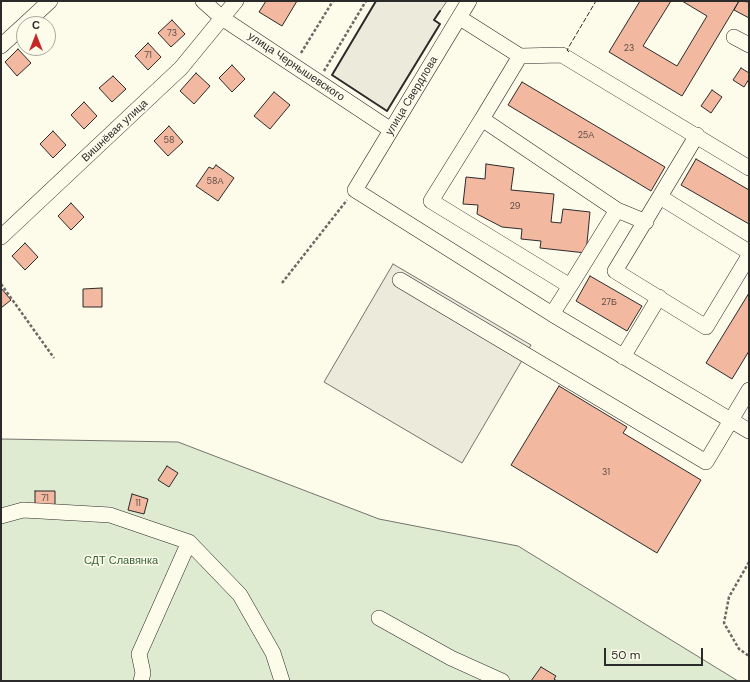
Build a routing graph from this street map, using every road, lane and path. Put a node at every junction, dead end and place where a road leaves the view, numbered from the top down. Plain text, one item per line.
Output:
1 (50, 1) edge
2 (203, 1) edge
3 (236, 1) edge
4 (333, 1) edge
5 (366, 1) edge
6 (469, 1) edge
7 (34, 16) edge
8 (222, 18) junction
9 (460, 18) junction
10 (16, 33) edge
11 (734, 37) dead end
12 (1, 46) edge
13 (749, 46) edge
14 (520, 56) junction
15 (294, 65) junction
16 (318, 81) junction
17 (482, 119) junction
18 (391, 130) junction
19 (696, 135) junction
20 (749, 168) edge
21 (355, 190) junction
22 (660, 197) junction
23 (617, 210) junction
24 (646, 222) junction
25 (1, 237) edge
26 (749, 252) edge
27 (749, 256) edge
28 (400, 280) dead end
29 (282, 283) dead end
30 (1, 284) edge
31 (570, 286) junction
32 (659, 297) junction
33 (552, 314) junction
34 (623, 357) junction
35 (54, 358) dead end
36 (749, 390) edge
37 (731, 421) junction
38 (749, 431) edge
39 (1, 516) edge
40 (189, 542) junction
41 (749, 562) edge
42 (379, 618) dead end
43 (749, 656) edge
44 (141, 681) edge
45 (282, 681) edge
46 (502, 681) edge

1 - 7 street
2 - 8 street, улица Чернышевского
3 - 8 street, Вишнёвая улица
4 - 15 path
5 - 16 path
6 - 9 street, улица Свердлова
8 - 15 street, улица Чернышевского
8 - 25 street, Вишнёвая улица
9 - 14 street
9 - 18 street, улица Свердлова
10 - 12 street
11 - 13 street
14 - 17 street
14 - 19 street
15 - 16 street, улица Чернышевского
16 - 18 street, улица Чернышевского
17 - 23 street
17 - 31 street
18 - 21 street, улица Свердлова
19 - 20 street
19 - 22 street
21 - 29 path
21 - 33 street
22 - 24 street
22 - 26 street
23 - 24 street
23 - 31 street
24 - 32 street
27 - 32 street
28 - 37 street
30 - 35 path
31 - 33 street
32 - 34 street
33 - 34 street
34 - 37 street
36 - 37 street
37 - 38 street
39 - 40 street
40 - 44 street
40 - 45 street
41 - 43 path
42 - 46 street

